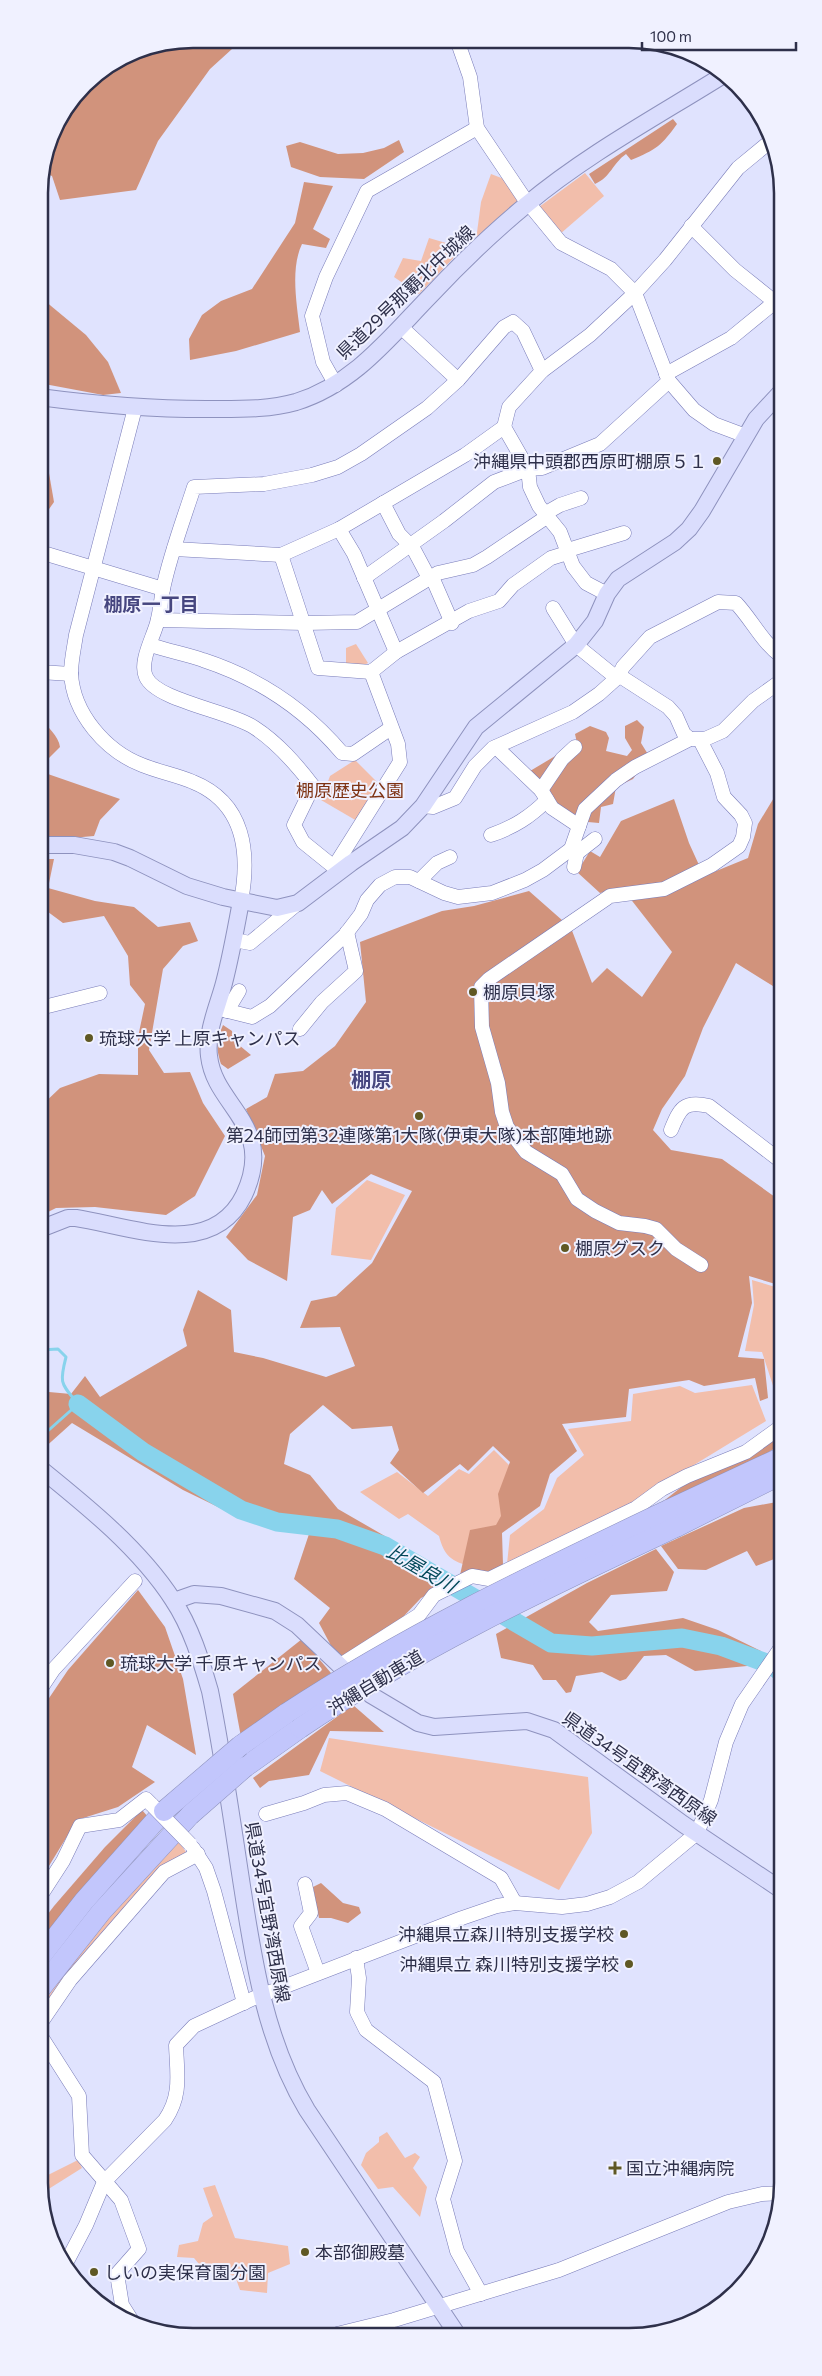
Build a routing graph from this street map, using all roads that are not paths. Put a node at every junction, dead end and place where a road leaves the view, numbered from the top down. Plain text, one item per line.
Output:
1 (460, 48) edge
2 (718, 78) edge
3 (477, 128) junction
4 (766, 145) edge
5 (528, 203) junction
6 (691, 226) junction
7 (635, 293) junction
8 (774, 301) edge
9 (774, 307) edge
10 (401, 327) junction
11 (542, 371) junction
12 (668, 378) junction
13 (458, 380) junction
14 (336, 385) junction
15 (48, 398) edge
16 (774, 398) edge
17 (136, 408) junction
18 (504, 427) junction
19 (746, 436) junction
20 (528, 469) junction
21 (581, 498) dead end
22 (383, 503) junction
23 (547, 515) junction
24 (339, 529) junction
25 (624, 533) dead end
26 (410, 545) junction
27 (174, 549) junction
28 (568, 550) junction
29 (48, 554) edge
30 (281, 555) junction
31 (94, 568) junction
32 (431, 577) junction
33 (364, 578) junction
34 (163, 589) junction
35 (607, 594) junction
36 (553, 608) dead end
37 (378, 610) junction
38 (158, 620) junction
39 (452, 623) junction
40 (305, 624) junction
41 (151, 645) junction
42 (576, 645) junction
43 (774, 651) edge
44 (396, 652) junction
45 (371, 672) junction
46 (48, 673) edge
47 (71, 674) junction
48 (618, 676) junction
49 (774, 685) edge
50 (391, 728) junction
51 (695, 739) junction
52 (496, 747) junction
53 (575, 747) dead end
54 (544, 795) junction
55 (422, 806) junction
56 (579, 826) junction
57 (491, 836) dead end
58 (595, 839) dead end
59 (48, 845) edge
60 (574, 856) junction
61 (450, 857) dead end
62 (336, 870) junction
63 (419, 881) junction
64 (242, 901) junction
65 (298, 903) junction
66 (348, 932) junction
67 (234, 940) junction
68 (240, 991) dead end
69 (100, 993) dead end
70 (48, 1006) edge
71 (222, 1009) junction
72 (300, 1029) dead end
73 (671, 1130) dead end
74 (774, 1156) edge
75 (47, 1226) edge
76 (701, 1265) dead end
77 (774, 1432) edge
78 (774, 1473) edge
79 (47, 1476) edge
80 (672, 1519) junction
81 (135, 1581) dead end
82 (174, 1601) junction
83 (774, 1657) edge
84 (338, 1666) junction
85 (47, 1679) edge
86 (158, 1808) junction
87 (266, 1814) dead end
88 (697, 1833) junction
89 (194, 1849) junction
90 (306, 1884) dead end
91 (47, 1886) edge
92 (774, 1886) edge
93 (515, 1903) junction
94 (47, 1948) edge
95 (356, 1958) junction
96 (318, 1973) junction
97 (47, 1981) edge
98 (261, 1995) junction
99 (244, 2003) junction
100 (47, 2014) edge
101 (47, 2046) edge
102 (104, 2182) junction
103 (774, 2193) edge
104 (68, 2258) edge
105 (481, 2294) junction
106 (438, 2306) junction
107 (127, 2313) edge
108 (361, 2328) edge
109 (453, 2328) edge

1 - 3 street
2 - 5 main road, 県道29号那覇北中城線
3 - 5 street
3 - 14 street
4 - 6 street
5 - 7 street
5 - 10 main road, 県道29号那覇北中城線
6 - 7 street
6 - 8 street
7 - 11 street
7 - 12 street
9 - 12 street
10 - 13 street
10 - 14 main road, 県道29号那覇北中城線
11 - 13 street
11 - 18 street
12 - 19 street
12 - 20 street
13 - 27 street
14 - 17 main road, 県道29号那覇北中城線
15 - 17 main road, 県道29号那覇北中城線
16 - 19 main road
17 - 31 street
18 - 20 street
18 - 22 street
19 - 35 main road
20 - 23 street
20 - 26 street
21 - 23 street
22 - 24 street
22 - 26 street
23 - 28 street
23 - 32 street
24 - 30 street
24 - 33 street
25 - 28 street
26 - 32 street
26 - 33 street
27 - 30 street
27 - 34 street
28 - 35 street
28 - 39 street
29 - 31 street
30 - 40 street
31 - 34 street
31 - 47 street
32 - 37 street
32 - 39 street
33 - 37 street
34 - 38 street
35 - 42 main road
36 - 42 street
37 - 40 street
37 - 44 street
38 - 40 street
38 - 41 street
39 - 44 street
40 - 45 street
41 - 50 street
41 - 62 street
42 - 48 street
42 - 55 main road
43 - 48 street
44 - 45 street
45 - 50 street
46 - 47 street
47 - 64 street
48 - 51 street
48 - 52 street
49 - 51 street
50 - 62 street
51 - 56 street
51 - 76 street
52 - 54 street
52 - 55 street
53 - 54 street
54 - 56 street
54 - 57 street
55 - 62 main road
56 - 60 street
58 - 60 street
59 - 64 main road
60 - 63 street
61 - 63 street
62 - 65 main road
63 - 66 street
64 - 65 main road
64 - 67 main road
65 - 67 street
66 - 71 street
66 - 72 street
67 - 71 main road
68 - 71 street
69 - 70 street
71 - 75 main road
73 - 74 street
77 - 84 street
78 - 80 highway, 沖縄自動車道
79 - 82 main road, 県道34号宜野湾西原線
80 - 86 highway, 沖縄自動車道, bridge
80 - 97 highway, 沖縄自動車道, bridge
81 - 85 street
82 - 84 main road, 県道34号宜野湾西原線
82 - 98 main road, 県道34号宜野湾西原線
83 - 88 street
84 - 88 main road, 県道34号宜野湾西原線
86 - 89 street, bridge
86 - 91 street
86 - 94 highway, 沖縄自動車道
87 - 93 street
88 - 92 main road, 県道34号宜野湾西原線
88 - 93 street
89 - 99 street
89 - 100 street
90 - 96 street
93 - 95 street
95 - 96 street
95 - 105 street
96 - 98 street
98 - 99 street
98 - 106 main road, 県道34号宜野湾西原線
99 - 102 street
101 - 102 street
102 - 104 street
102 - 107 street
103 - 105 street
105 - 106 street
106 - 108 street
106 - 109 main road, 県道34号宜野湾西原線

